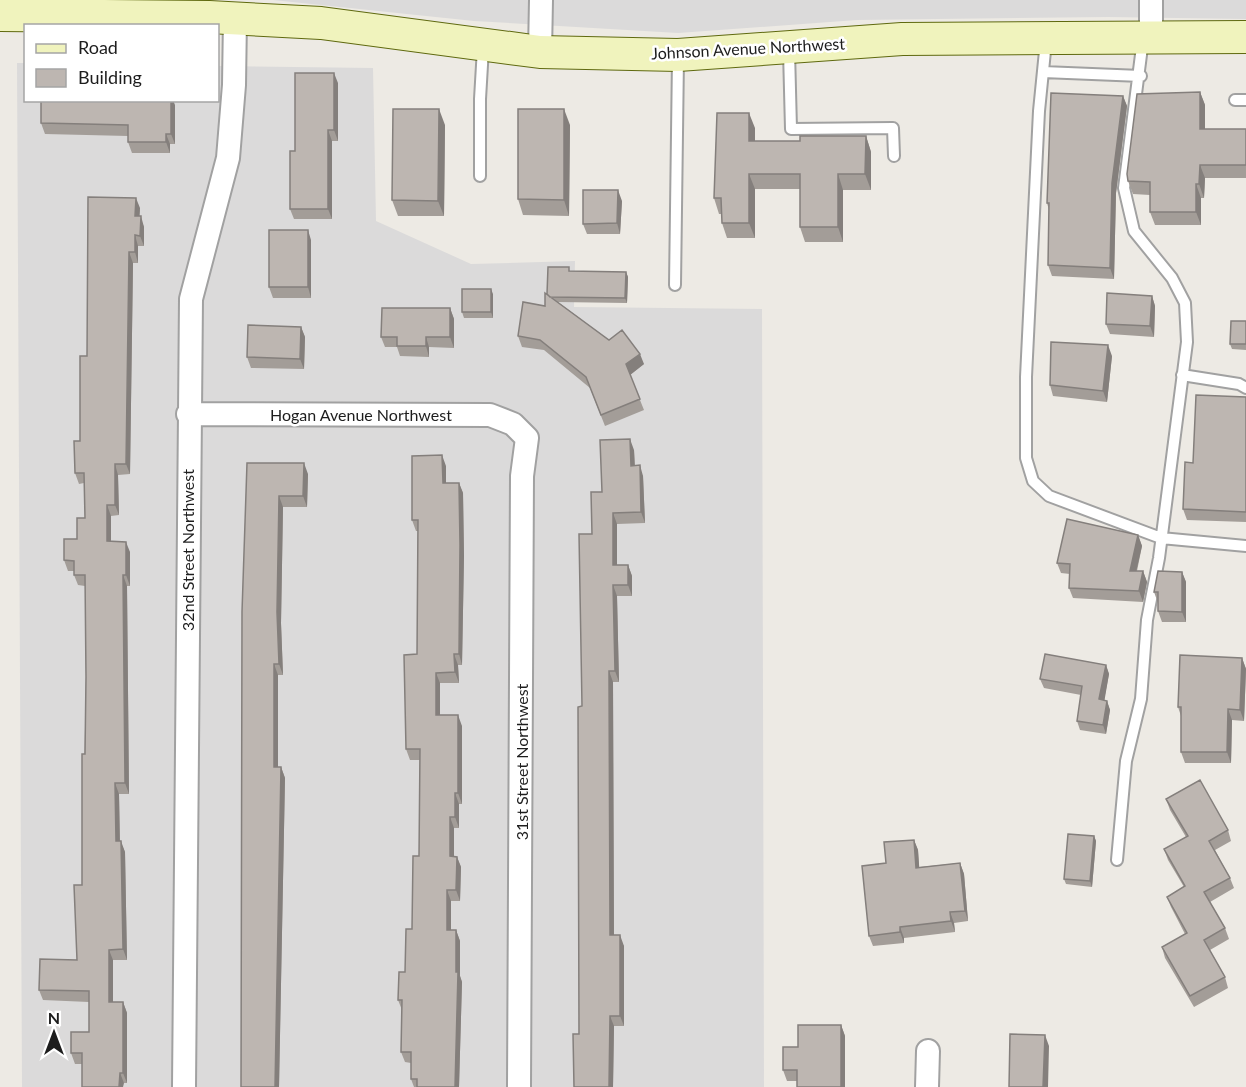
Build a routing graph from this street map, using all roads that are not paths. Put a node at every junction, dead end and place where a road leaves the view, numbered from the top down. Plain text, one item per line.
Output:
1 (541, 0) edge
2 (1151, 0) edge
3 (218, 12) edge
4 (0, 15) edge
5 (1148, 36) junction
6 (1046, 37) junction
7 (1246, 37) edge
8 (484, 45) junction
9 (789, 47) junction
10 (540, 52) junction
11 (678, 55) junction
12 (1043, 72) junction
13 (1141, 76) junction
14 (894, 156) dead end
15 (480, 176) dead end
16 (675, 285) dead end
17 (1182, 375) junction
18 (1246, 388) edge
19 (188, 414) junction
20 (527, 438) joint
21 (1161, 538) junction
22 (1246, 546) edge
23 (1117, 860) dead end
24 (928, 1051) dead end
25 (184, 1087) edge
26 (519, 1087) edge
27 (927, 1087) edge

1 - 10 street
2 - 5 street
3 - 4 street, Johnson Avenue Northwest
3 - 8 street, Johnson Avenue Northwest
3 - 19 street, 32nd Street Northwest
5 - 6 street, Johnson Avenue Northwest
5 - 7 street, Johnson Avenue Northwest
5 - 13 lane
6 - 9 street, Johnson Avenue Northwest
6 - 12 lane
8 - 10 street, Johnson Avenue Northwest
8 - 15 lane
9 - 11 street, Johnson Avenue Northwest
9 - 14 lane
10 - 11 street, Johnson Avenue Northwest
11 - 16 lane
12 - 13 lane
12 - 21 lane
13 - 17 lane
17 - 18 lane
17 - 21 lane
19 - 20 street, Hogan Avenue Northwest
19 - 25 street, 32nd Street Northwest
20 - 26 street, 31st Street Northwest
21 - 22 lane
21 - 23 lane
24 - 27 street

